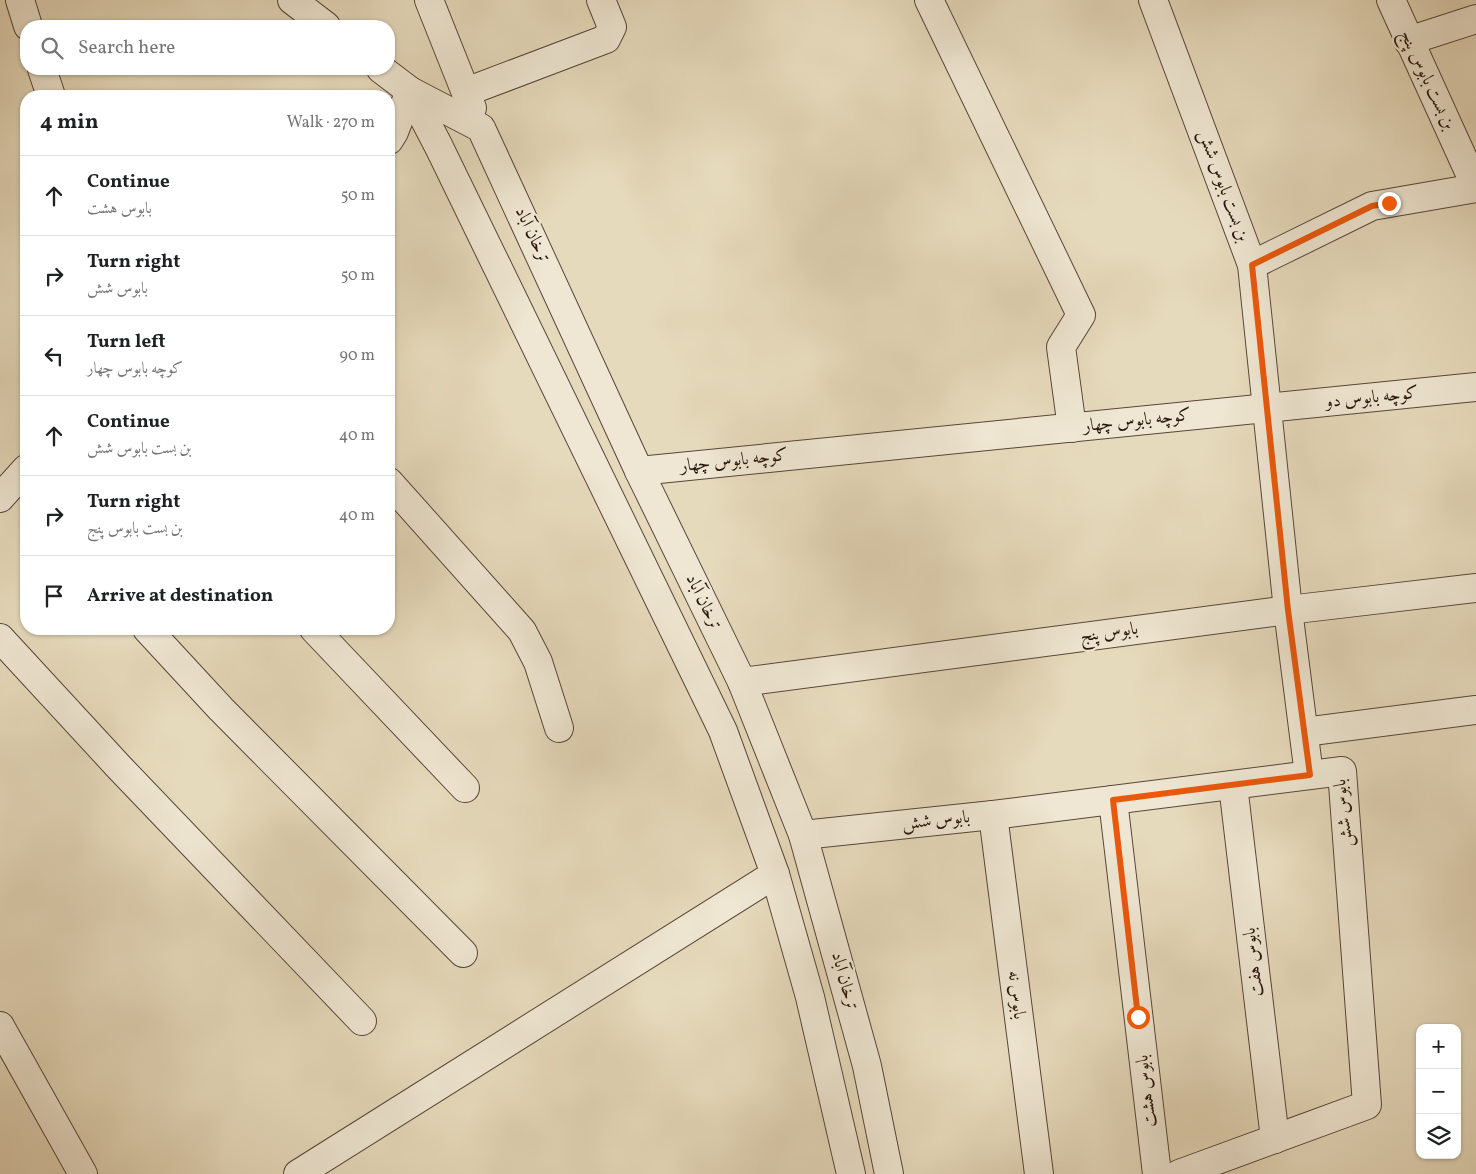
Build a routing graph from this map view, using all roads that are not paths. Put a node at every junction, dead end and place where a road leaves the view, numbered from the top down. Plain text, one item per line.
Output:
1 (20, 0) edge
2 (292, 0) edge
3 (429, 0) edge
4 (601, 0) edge
5 (928, 0) edge
6 (1153, 0) edge
7 (1391, 0) edge
8 (1476, 19) edge
9 (26, 20) edge
10 (318, 20) edge
11 (1408, 41) junction
12 (44, 75) edge
13 (389, 75) edge
14 (49, 90) edge
15 (410, 91) junction
16 (466, 92) junction
17 (480, 128) junction
18 (395, 129) edge
19 (1476, 188) edge
20 (1252, 265) junction
21 (1476, 387) edge
22 (1267, 408) junction
23 (1072, 428) junction
24 (639, 471) junction
25 (395, 489) edge
26 (1476, 588) edge
27 (1288, 610) junction
28 (153, 635) edge
29 (320, 635) edge
30 (0, 638) edge
31 (742, 682) junction
32 (1476, 710) edge
33 (559, 728) dead end
34 (1304, 732) junction
35 (1310, 775) junction
36 (1233, 785) junction
37 (465, 788) dead end
38 (1113, 800) junction
39 (993, 815) junction
40 (803, 835) junction
41 (775, 874) junction
42 (463, 954) dead end
43 (362, 1021) dead end
44 (0, 1026) edge
45 (1275, 1139) junction
46 (83, 1174) edge
47 (298, 1174) edge
48 (851, 1174) edge
49 (889, 1174) edge
50 (1039, 1174) edge
51 (1157, 1174) edge
52 (1180, 1174) edge

1 - 9 street
2 - 10 street
3 - 16 street, ترخان آباد
4 - 16 street
5 - 23 street
6 - 20 street, بن بست بابوس شش
7 - 11 street, بن بست بابوس پنج
8 - 11 street
11 - 19 street, بن بست بابوس پنج
12 - 14 street
13 - 15 street
15 - 17 street
15 - 18 street
15 - 41 street
16 - 17 street, ترخان آباد
17 - 24 street, ترخان آباد
19 - 20 street, بن بست بابوس پنج
20 - 22 street, بن بست بابوس شش
21 - 22 street, کوچه بابوس دو
22 - 23 street, کوچه بابوس چهار
22 - 27 street
23 - 24 street, کوچه بابوس چهار
24 - 31 street, ترخان آباد
25 - 33 street
26 - 27 street, بابوس پنج
27 - 31 street, بابوس پنج
27 - 34 street
28 - 42 street
29 - 37 street
30 - 43 street
31 - 40 street, ترخان آباد
32 - 34 street
34 - 35 street
35 - 36 street, بابوس شش
35 - 45 street, بابوس شش
36 - 38 street, بابوس شش
36 - 45 street, بابوس هفت
38 - 39 street, بابوس شش
38 - 51 street, بابوس هشت
39 - 40 street, بابوس شش
39 - 50 street, بابوس نه
40 - 49 street, ترخان آباد
41 - 47 street
41 - 48 street
44 - 46 street
45 - 52 street, بابوس شش

